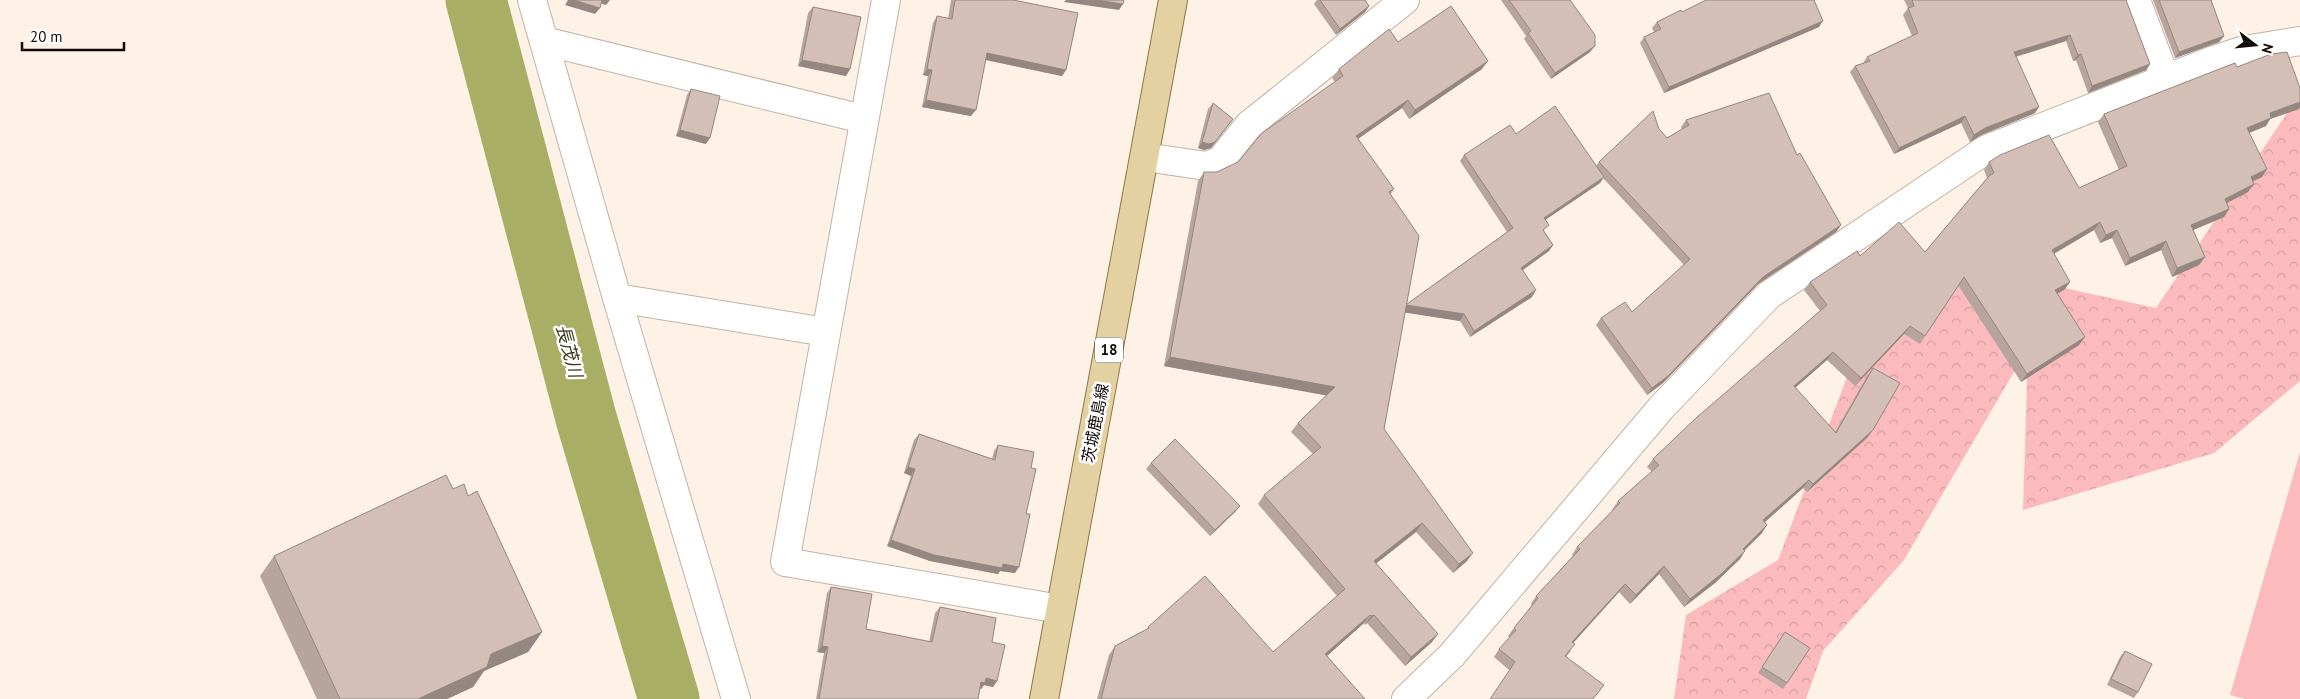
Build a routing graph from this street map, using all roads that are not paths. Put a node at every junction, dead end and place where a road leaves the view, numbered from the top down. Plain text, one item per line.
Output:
1 (532, 0) edge
2 (886, 0) edge
3 (1173, 0) edge
4 (1405, 0) edge
5 (2136, 0) edge
6 (544, 41) junction
7 (2300, 41) edge
8 (2166, 80) junction
9 (863, 119) junction
10 (1145, 157) junction
11 (617, 298) junction
12 (826, 332) junction
13 (1060, 609) junction
14 (1452, 655) junction
15 (736, 699) edge
16 (1044, 699) edge
17 (1406, 699) edge
18 (1429, 699) edge

1 - 6 street
2 - 9 street
3 - 10 main road, 茨城鹿島線 / 18
4 - 10 street
5 - 8 street
6 - 9 street
6 - 11 street
7 - 8 street
8 - 14 street
9 - 12 street
10 - 13 main road, 茨城鹿島線 / 18
11 - 12 street
11 - 15 street
12 - 13 street
13 - 16 main road, 茨城鹿島線 / 18
14 - 17 street
14 - 18 street

